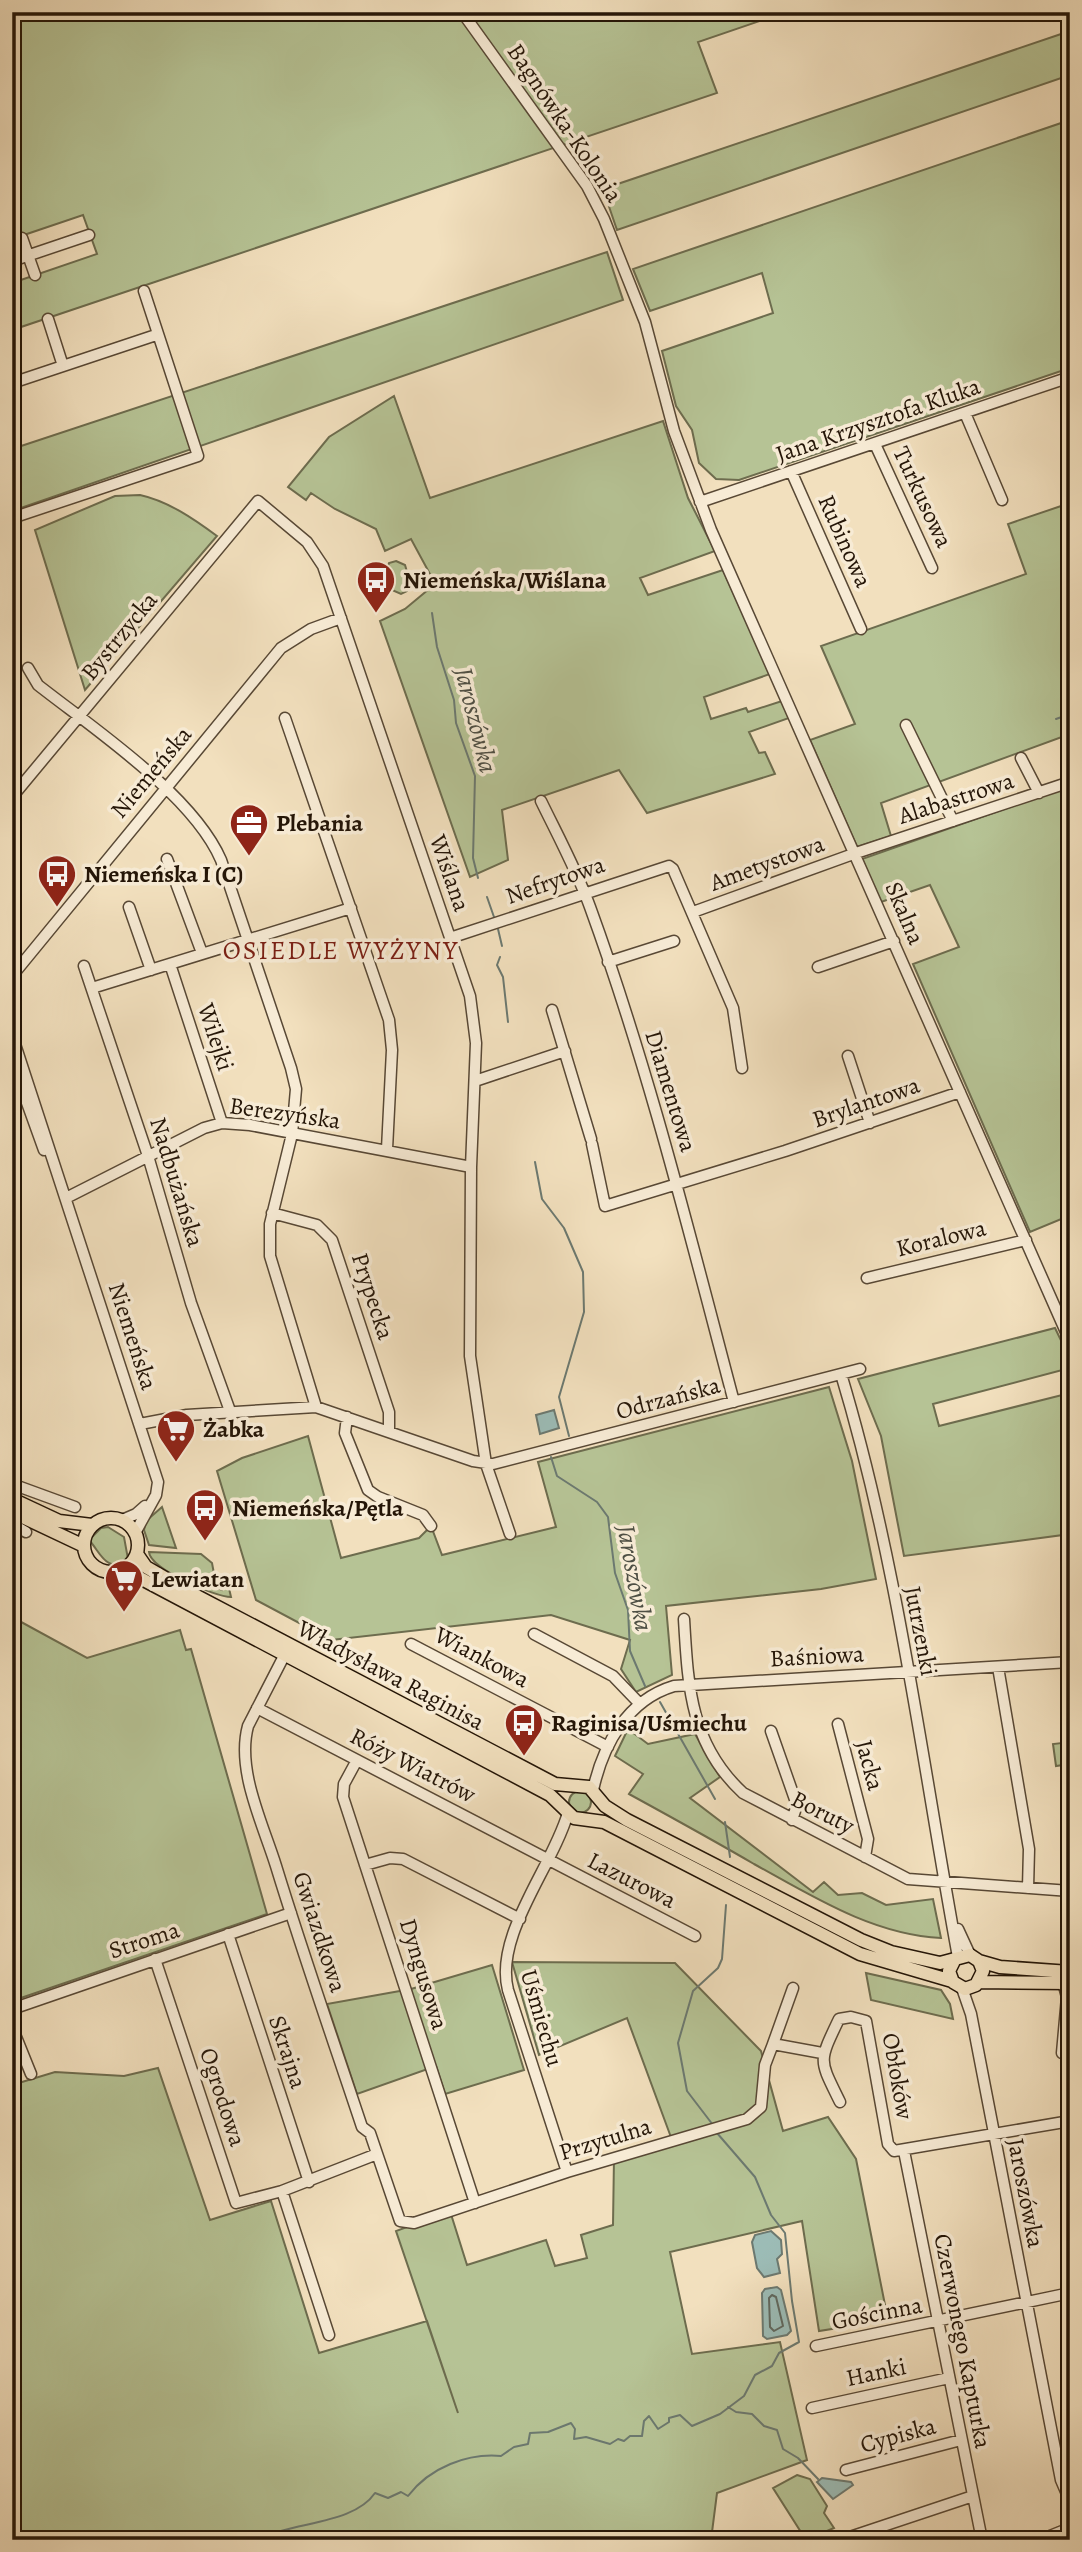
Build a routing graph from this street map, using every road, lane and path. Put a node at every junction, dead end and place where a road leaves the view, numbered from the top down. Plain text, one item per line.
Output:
1 (462, 12) edge
2 (89, 235) dead end
3 (22, 238) dead end
4 (29, 256) junction
5 (12, 261) edge
6 (35, 275) dead end
7 (144, 291) dead end
8 (48, 319) dead end
9 (156, 335) junction
10 (63, 366) junction
11 (1070, 377) edge
12 (12, 383) edge
13 (965, 413) junction
14 (875, 444) junction
15 (791, 471) junction
16 (1002, 500) dead end
17 (258, 501) joint
18 (700, 502) junction
19 (12, 518) edge
20 (932, 568) dead end
21 (341, 618) junction
22 (861, 629) dead end
23 (28, 668) dead end
24 (79, 717) junction
25 (285, 718) dead end
26 (906, 725) dead end
27 (1021, 758) dead end
28 (1070, 782) edge
29 (165, 788) junction
30 (1039, 793) junction
31 (12, 797) edge
32 (541, 802) dead end
33 (953, 821) junction
34 (856, 853) junction
35 (167, 859) dead end
36 (584, 892) junction
37 (129, 907) dead end
38 (351, 908) junction
39 (693, 912) junction
40 (450, 938) junction
41 (248, 939) junction
42 (674, 941) dead end
43 (894, 941) junction
44 (202, 953) junction
45 (608, 962) junction
46 (170, 964) junction
47 (84, 966) dead end
48 (818, 967) dead end
49 (151, 970) junction
50 (12, 976) edge
51 (92, 988) junction
52 (552, 1010) dead end
53 (12, 1035) edge
54 (565, 1051) junction
55 (848, 1056) dead end
56 (12, 1061) edge
57 (742, 1068) dead end
58 (475, 1081) junction
59 (960, 1092) junction
60 (222, 1123) junction
61 (870, 1123) junction
62 (292, 1134) junction
63 (50, 1148) junction
64 (387, 1149) junction
65 (148, 1156) junction
66 (471, 1167) junction
67 (678, 1185) junction
68 (66, 1198) junction
69 (272, 1213) junction
70 (1026, 1240) junction
71 (867, 1278) dead end
72 (1066, 1322) edge
73 (1070, 1341) edge
74 (860, 1369) dead end
75 (841, 1374) junction
76 (734, 1402) junction
77 (316, 1407) junction
78 (230, 1411) junction
79 (347, 1417) junction
80 (140, 1424) junction
81 (389, 1431) junction
82 (486, 1464) junction
83 (12, 1484) edge
84 (155, 1497) junction
85 (12, 1499) edge
86 (75, 1507) dead end
87 (12, 1512) edge
88 (122, 1520) junction
89 (12, 1524) edge
90 (92, 1525) junction
91 (431, 1527) dead end
92 (26, 1532) dead end
93 (135, 1532) junction
94 (510, 1534) dead end
95 (84, 1546) junction
96 (137, 1554) junction
97 (120, 1571) junction
98 (684, 1619) dead end
99 (534, 1634) dead end
100 (411, 1644) dead end
101 (284, 1656) junction
102 (1070, 1662) edge
103 (998, 1667) junction
104 (908, 1673) junction
105 (688, 1684) junction
106 (639, 1703) junction
107 (257, 1708) junction
108 (838, 1724) dead end
109 (771, 1731) dead end
110 (608, 1747) junction
111 (357, 1760) junction
112 (601, 1760) junction
113 (577, 1786) junction
114 (595, 1793) junction
115 (574, 1815) junction
116 (792, 1820) junction
117 (865, 1857) junction
118 (550, 1861) junction
119 (365, 1865) junction
120 (945, 1884) junction
121 (1028, 1888) junction
122 (1070, 1891) edge
123 (290, 1913) junction
124 (520, 1919) junction
125 (228, 1934) junction
126 (695, 1936) dead end
127 (965, 1958) junction
128 (155, 1959) junction
129 (1067, 1977) edge
130 (966, 1985) junction
131 (793, 1989) dead end
132 (1068, 1997) edge
133 (12, 2009) edge
134 (12, 2027) edge
135 (774, 2045) junction
136 (822, 2053) junction
137 (1062, 2053) dead end
138 (31, 2074) dead end
139 (840, 2102) dead end
140 (1070, 2121) edge
141 (993, 2134) junction
142 (904, 2151) junction
143 (377, 2154) junction
144 (568, 2172) junction
145 (309, 2182) junction
146 (282, 2191) junction
147 (475, 2203) junction
148 (398, 2220) joint
149 (1070, 2294) edge
150 (1026, 2302) junction
151 (939, 2322) junction
152 (329, 2335) dead end
153 (816, 2346) dead end
154 (949, 2378) junction
155 (812, 2408) dead end
156 (961, 2440) junction
157 (846, 2470) dead end
158 (973, 2496) junction
159 (1070, 2501) edge
160 (1070, 2528) edge
161 (841, 2540) edge
162 (982, 2540) edge
163 (1040, 2540) edge

1 - 18 street, Bagnówka-Kolonia
2 - 4 street
3 - 4 street
4 - 5 street
4 - 6 street
7 - 9 street
8 - 10 street
9 - 10 street
9 - 19 street
10 - 12 street
11 - 13 street, Jana Krzysztofa Kluka
13 - 14 street, Jana Krzysztofa Kluka
13 - 16 street
14 - 15 street, Jana Krzysztofa Kluka
14 - 20 street, Turkusowa
15 - 18 street, Jana Krzysztofa Kluka
15 - 22 street, Rubinowa
17 - 21 street, Wiślana
17 - 24 street, Bystrzycka
18 - 34 street, Skalna
21 - 29 street, Niemeńska
21 - 40 street, Wiślana
23 - 24 street
24 - 29 street
24 - 31 street, Bystrzycka
25 - 38 street
26 - 33 street
27 - 30 street
28 - 30 street, Alabastrowa
29 - 41 street
29 - 50 street, Niemeńska
30 - 33 street, Alabastrowa
32 - 36 street, Diamentowa
33 - 34 street, Alabastrowa
34 - 39 street, Ametystowa
34 - 43 street, Skalna
35 - 44 street
36 - 39 street, Nefrytowa
36 - 40 street, Nefrytowa
36 - 45 street, Diamentowa
37 - 49 street
38 - 41 street
38 - 64 street
39 - 57 street
40 - 58 street, Wiślana
41 - 44 street
41 - 62 street
42 - 45 street
43 - 48 street
43 - 59 street, Skalna
44 - 46 street
45 - 67 street, Diamentowa
46 - 49 street
46 - 60 street, Wilejki
47 - 51 street, Nadbużańska
49 - 51 street
51 - 65 street, Nadbużańska
52 - 54 street
53 - 63 street, Niemeńska
54 - 58 street
54 - 67 street, Brylantowa
55 - 61 street
56 - 63 street, Niemeńska
58 - 66 street, Wiślana
59 - 61 street, Brylantowa
59 - 70 street, Skalna
60 - 62 street, Berezyńska
60 - 65 street, Berezyńska
61 - 67 street, Brylantowa
62 - 64 street, Berezyńska
62 - 69 street
63 - 68 street, Niemeńska
64 - 66 street, Berezyńska
65 - 68 street, Berezyńska
65 - 78 street, Nadbużańska
66 - 82 street, Wiślana
67 - 76 street, Diamentowa
68 - 80 street, Niemeńska
69 - 77 street
69 - 81 street, Prypecka
70 - 71 street, Koralowa
70 - 72 street, Skalna
72 - 73 street, Skalna
74 - 75 street, Odrzańska
75 - 76 street, Odrzańska
75 - 104 street, Jutrzenki
76 - 82 street, Odrzańska
77 - 78 street
77 - 79 street
78 - 80 street
79 - 81 street
79 - 91 street
80 - 84 street, Niemeńska
81 - 82 street
82 - 94 street
83 - 86 street
84 - 88 street
84 - 93 street
85 - 90 main road
87 - 95 main road
88 - 90 main road
88 - 93 main road
89 - 92 street
90 - 95 main road
93 - 96 main road
95 - 97 main road
96 - 97 main road
96 - 113 main road, Władysława Raginisa
97 - 101 main road, Władysława Raginisa
98 - 105 street, Boruty
99 - 106 street
100 - 110 street, Wiankowa
101 - 107 street, Gwiazdkowa
101 - 115 main road, Władysława Raginisa
102 - 103 street, Baśniowa
103 - 104 street, Baśniowa
103 - 121 street
104 - 105 street, Baśniowa
104 - 120 street, Jutrzenki
105 - 106 street, Baśniowa
105 - 116 street, Boruty
106 - 110 street, Baśniowa
107 - 111 street, Róży Wiatrów
107 - 123 street, Gwiazdkowa
108 - 117 street, Jacka
109 - 116 street
110 - 112 street, Baśniowa
111 - 118 street, Róży Wiatrów
111 - 119 street, Dyngusowa
112 - 113 street, Baśniowa
112 - 114 street, Baśniowa
113 - 114 main road, Władysława Raginisa
113 - 115 main road
114 - 115 main road
114 - 127 main road
115 - 118 street, Uśmiechu
115 - 130 main road, Władysława Raginisa
116 - 117 street, Boruty
117 - 120 street, Boruty
118 - 124 street, Uśmiechu
118 - 126 street, Lazurowa
119 - 124 street
119 - 147 street, Dyngusowa
120 - 121 street, Boruty
120 - 127 street, Jutrzenki
121 - 122 street, Boruty
122 - 129 street
123 - 125 street, Stroma
123 - 143 street, Gwiazdkowa
124 - 144 street, Uśmiechu
125 - 128 street, Stroma
125 - 145 street, Skrajna
127 - 129 main road
127 - 130 main road
127 - 130 main road
128 - 133 street, Stroma
128 - 146 street, Ogrodowa
129 - 130 main road, Władysława Raginisa
129 - 132 street
130 - 141 street, Jaroszówka
131 - 135 street
132 - 137 street
134 - 138 street
135 - 136 street
135 - 144 street, Przytulna
136 - 139 street
136 - 142 street, Obłoków
140 - 141 street
141 - 142 street
141 - 150 street, Jaroszówka
142 - 151 street, Czerwonego Kapturka
143 - 145 street, Ogrodowa
143 - 148 street, Gwiazdkowa
144 - 147 street, Przytulna
145 - 146 street, Ogrodowa
146 - 152 street
147 - 148 street, Przytulna
149 - 150 street, Gościnna
150 - 151 street, Gościnna
150 - 159 street, Jaroszówka
151 - 153 street, Gościnna
151 - 154 street, Czerwonego Kapturka
154 - 155 street, Hanki
154 - 156 street, Czerwonego Kapturka
156 - 157 street, Cypiska
156 - 158 street, Czerwonego Kapturka
158 - 161 street
158 - 162 street, Czerwonego Kapturka
160 - 163 street

